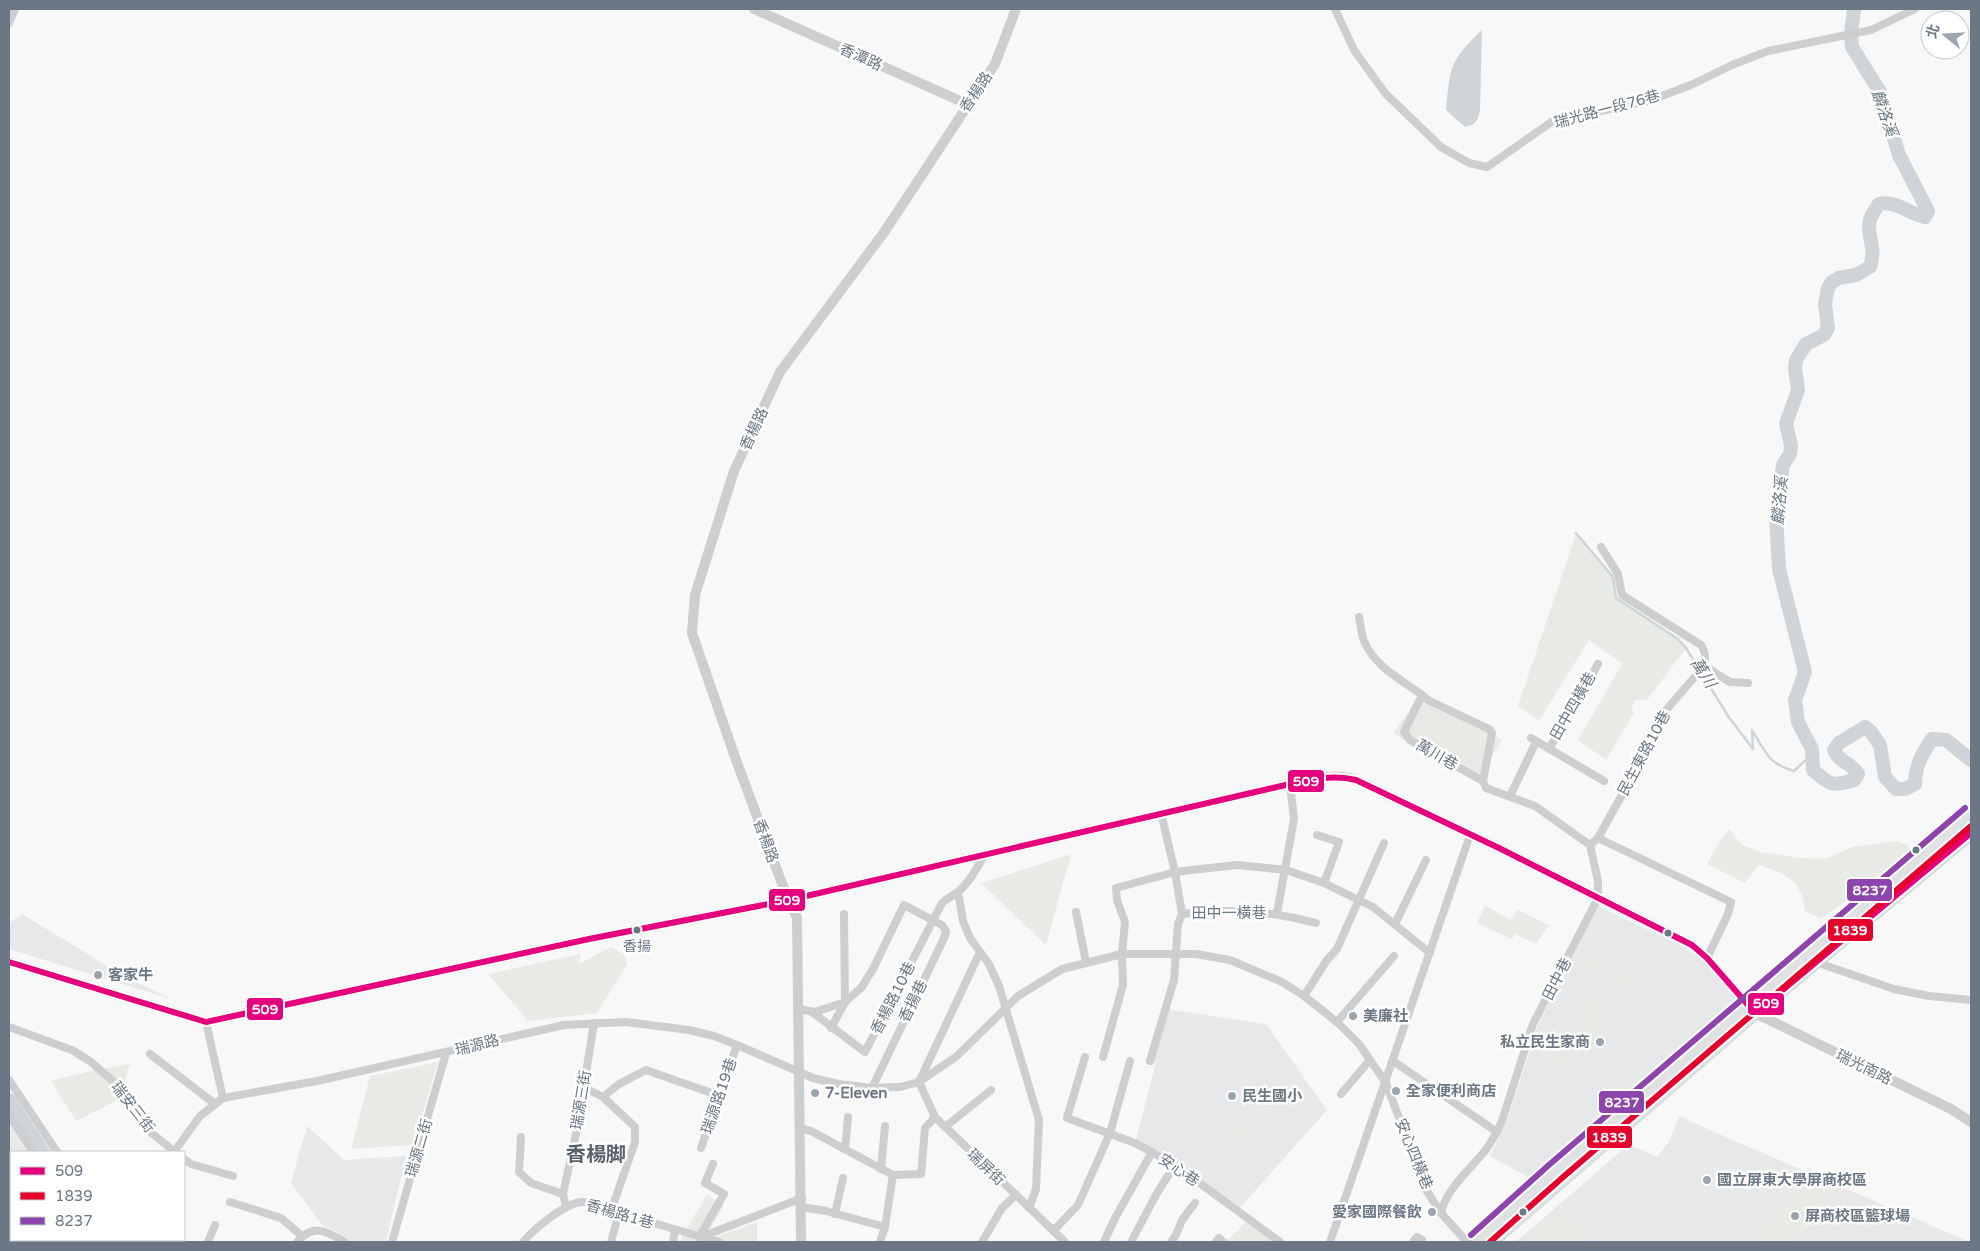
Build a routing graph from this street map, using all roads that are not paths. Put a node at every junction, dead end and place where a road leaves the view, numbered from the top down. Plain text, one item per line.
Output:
1 (15, 9) edge
2 (754, 9) edge
3 (1016, 9) edge
4 (1335, 9) edge
5 (1915, 9) edge
6 (9, 23) edge
7 (967, 104) junction
8 (1601, 547) dead end
9 (1359, 617) dead end
10 (1598, 664) dead end
11 (1704, 666) junction
12 (1748, 683) dead end
13 (1422, 694) junction
14 (1549, 749) junction
15 (1604, 781) dead end
16 (1290, 784) junction
17 (1484, 784) junction
18 (1510, 796) junction
19 (1161, 813) junction
20 (1971, 815) edge
21 (1971, 833) edge
22 (1317, 835) dead end
23 (1470, 835) junction
24 (1598, 838) junction
25 (1384, 843) dead end
26 (1590, 845) junction
27 (985, 854) junction
28 (1426, 860) dead end
29 (1286, 870) junction
30 (1175, 872) junction
31 (1324, 883) junction
32 (958, 892) junction
33 (1598, 898) junction
34 (788, 900) junction
35 (1359, 900) junction
36 (1076, 912) dead end
37 (1277, 913) junction
38 (844, 914) dead end
39 (1182, 914) junction
40 (933, 920) junction
41 (1316, 923) dead end
42 (1395, 924) junction
43 (980, 952) junction
44 (1176, 953) junction
45 (1430, 953) junction
46 (1122, 954) junction
47 (1394, 956) dead end
48 (1707, 958) junction
49 (1812, 959) junction
50 (9, 962) edge
51 (1086, 962) junction
52 (1304, 996) junction
53 (1971, 1000) edge
54 (846, 1002) junction
55 (1007, 1007) junction
56 (1752, 1009) junction
57 (798, 1010) junction
58 (812, 1012) junction
59 (206, 1022) junction
60 (1337, 1022) junction
61 (594, 1023) junction
62 (9, 1027) edge
63 (831, 1028) junction
64 (737, 1045) junction
65 (446, 1053) junction
66 (150, 1054) dead end
67 (1085, 1057) dead end
68 (1103, 1057) dead end
69 (1130, 1061) dead end
70 (1150, 1061) dead end
71 (1369, 1061) junction
72 (1393, 1061) junction
73 (799, 1073) junction
74 (9, 1080) edge
75 (919, 1082) junction
76 (1386, 1083) junction
77 (583, 1088) junction
78 (872, 1088) junction
79 (991, 1090) dead end
80 (1341, 1094) dead end
81 (720, 1096) junction
82 (603, 1097) junction
83 (223, 1098) junction
84 (215, 1104) junction
85 (9, 1115) edge
86 (848, 1117) dead end
87 (935, 1117) junction
88 (1971, 1122) edge
89 (885, 1126) dead end
90 (945, 1127) junction
91 (799, 1128) junction
92 (1497, 1132) junction
93 (1110, 1133) junction
94 (520, 1137) dead end
95 (701, 1148) dead end
96 (845, 1149) junction
97 (32, 1151) edge
98 (56, 1151) edge
99 (173, 1151) edge
100 (175, 1151) edge
101 (1152, 1152) junction
102 (185, 1160) edge
103 (713, 1164) dead end
104 (1175, 1165) junction
105 (881, 1169) junction
106 (893, 1175) junction
107 (233, 1176) dead end
108 (843, 1178) dead end
109 (563, 1194) junction
110 (1016, 1195) junction
111 (230, 1202) dead end
112 (802, 1203) junction
113 (1195, 1203) dead end
114 (566, 1206) junction
115 (1029, 1208) junction
116 (616, 1211) junction
117 (1441, 1213) junction
118 (835, 1214) junction
119 (215, 1225) dead end
120 (885, 1227) junction
121 (675, 1230) junction
122 (1053, 1231) junction
123 (699, 1237) junction
124 (300, 1239) edge
125 (1422, 1240) dead end
126 (208, 1242) edge
127 (345, 1242) edge
128 (392, 1242) edge
129 (523, 1242) edge
130 (611, 1242) edge
131 (673, 1242) edge
132 (719, 1242) edge
133 (801, 1242) edge
134 (880, 1242) edge
135 (982, 1242) edge
136 (1065, 1242) edge
137 (1104, 1242) edge
138 (1131, 1242) edge
139 (1171, 1242) edge
140 (1216, 1242) edge
141 (1223, 1242) edge
142 (1280, 1242) edge
143 (1330, 1242) edge
144 (1413, 1242) edge
145 (1467, 1242) edge
146 (1477, 1242) edge
147 (1492, 1242) edge

1 - 6 street
2 - 7 street, 香潭路
3 - 7 street, 香楊路
4 - 5 street, 瑞光路一段76巷
7 - 34 street, 香楊路
8 - 11 street
9 - 13 street
10 - 14 street, 田中四橫巷
11 - 12 street
11 - 24 street, 民生東路10巷
13 - 17 street
13 - 17 street, 萬川巷
14 - 15 street, 田中四橫巷
14 - 18 street, 田中四橫巷
16 - 19 street
16 - 23 street
16 - 29 street, 田中一橫巷
17 - 18 street
18 - 26 street
19 - 27 street
19 - 30 street, 田中一橫巷
20 - 49 main road
21 - 49 main road
22 - 31 street
23 - 33 street
23 - 45 street
24 - 26 street, 民生東路10巷
24 - 48 street
25 - 35 street
26 - 33 street
27 - 32 street, 香楊路10巷
27 - 34 street
28 - 42 street
29 - 30 street
29 - 31 street
29 - 37 street, 田中一橫巷
30 - 39 street, 田中一橫巷
30 - 46 street
31 - 35 street
32 - 40 street, 香楊路10巷
32 - 43 street
33 - 48 street
33 - 92 street, 田中巷
34 - 57 street
34 - 59 street
35 - 42 street
35 - 52 street
36 - 51 street
37 - 39 street, 田中一橫巷
37 - 41 street, 田中一橫巷
38 - 54 street
39 - 44 street, 田中一橫巷
40 - 54 street
40 - 63 street, 香楊路10巷
40 - 78 street, 香揚巷
42 - 45 street
43 - 55 street
43 - 75 street
44 - 46 street, 安心四橫巷
44 - 52 street, 安心四橫巷
44 - 70 street
45 - 72 street
46 - 51 street
46 - 68 street
47 - 60 street
48 - 56 street
49 - 53 street
49 - 56 main road
50 - 59 street
51 - 55 street
52 - 60 street, 安心四橫巷
54 - 58 street
54 - 63 street
55 - 75 street
55 - 115 street
56 - 88 street, 瑞光南路
56 - 146 main road
56 - 147 main road
57 - 58 street
57 - 73 street
58 - 63 street, 香楊路10巷
59 - 83 street
60 - 71 street, 安心四橫巷
61 - 64 street, 瑞源路
61 - 65 street, 瑞源路
61 - 77 street, 瑞源三街
62 - 99 street, 瑞安三街
64 - 73 street, 瑞源路
64 - 81 street, 瑞源路19巷
65 - 83 street, 瑞源路
65 - 128 street, 瑞源二街
66 - 84 street
67 - 93 street, 安心巷
69 - 93 street
71 - 76 street, 安心四橫巷
71 - 80 street
72 - 76 street
72 - 92 street
73 - 78 street
73 - 91 street
74 - 98 street
75 - 78 street
75 - 87 street, 瑞屏街
76 - 117 street, 安心四橫巷
76 - 143 street
77 - 82 street
77 - 109 street, 瑞源三街
79 - 90 street
81 - 82 street
81 - 95 street, 瑞源路19巷
82 - 116 street
83 - 84 street, 瑞源路
84 - 100 street, 瑞源路
85 - 97 street
86 - 96 street
87 - 90 street, 瑞屏街
87 - 106 street
89 - 105 street
90 - 110 street, 瑞屏街
91 - 96 street
91 - 112 street
92 - 117 street, 田中巷
93 - 101 street, 安心巷
93 - 122 street
94 - 109 street
96 - 105 street
101 - 104 street, 安心巷
101 - 137 street
102 - 107 street
103 - 123 street
104 - 138 street
104 - 142 street, 安心巷
105 - 106 street
106 - 120 street
108 - 118 street
109 - 114 street, 瑞源三街
110 - 115 street, 瑞屏街
110 - 135 street
111 - 124 street
112 - 118 street
112 - 123 street
112 - 133 street
113 - 139 street
114 - 116 street, 香楊路1巷
114 - 129 street, 香楊路1巷
115 - 122 street, 瑞屏街
116 - 121 street, 香楊路1巷
116 - 130 street
117 - 145 street, 安心四橫巷
118 - 120 street
119 - 126 street
120 - 134 street
121 - 123 street, 香楊路1巷
121 - 131 street
122 - 136 street, 瑞屏街
123 - 132 street
124 - 127 street
125 - 144 street
140 - 141 street

